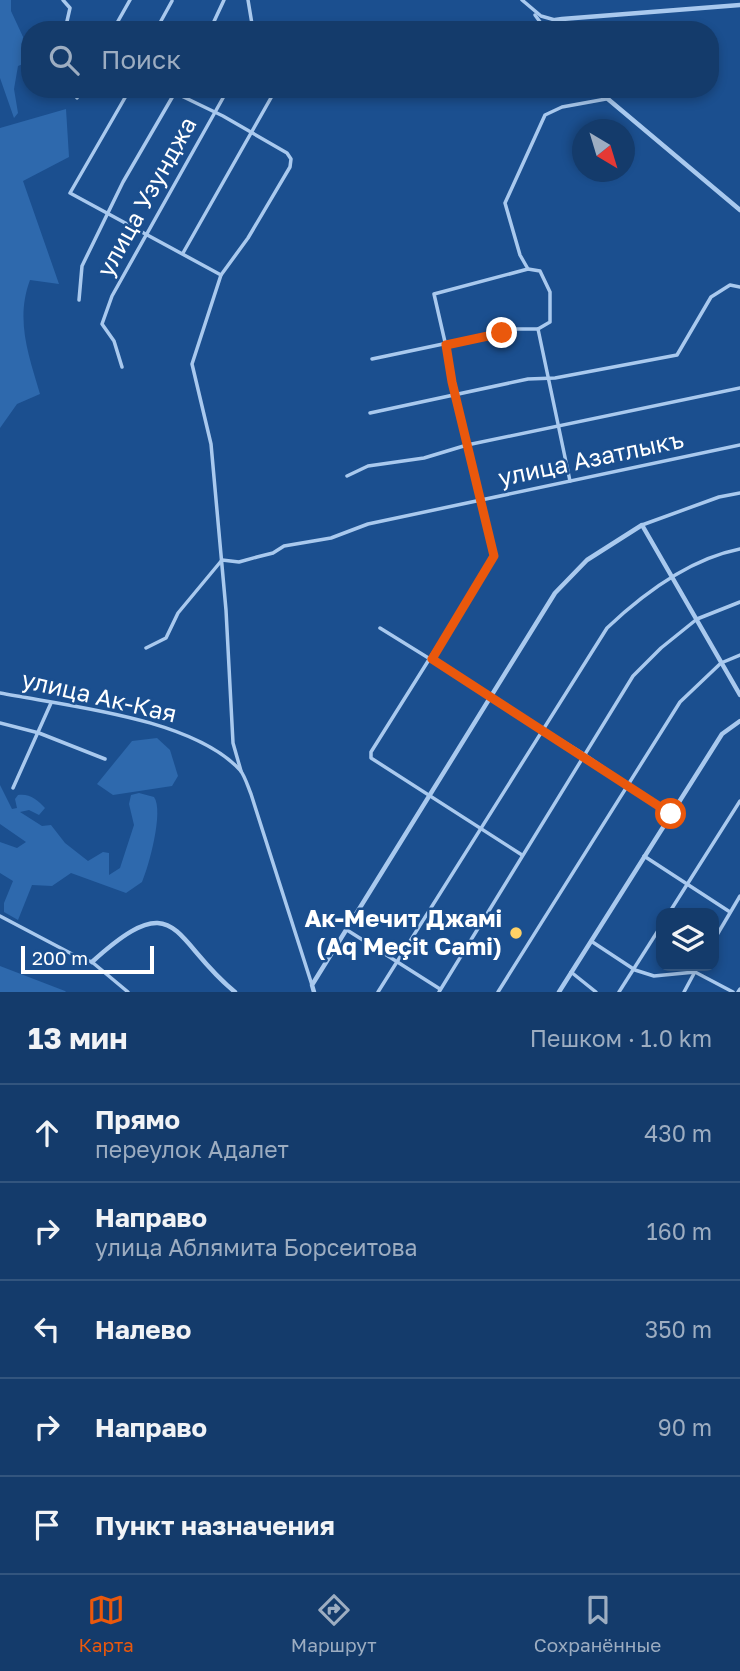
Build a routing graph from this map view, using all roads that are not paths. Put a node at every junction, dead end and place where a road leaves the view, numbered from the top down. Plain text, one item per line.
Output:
1 (63, 0) edge
2 (130, 0) edge
3 (224, 0) edge
4 (248, 0) edge
5 (522, 0) edge
6 (172, 1) edge
7 (740, 5) edge
8 (532, 11) junction
9 (555, 20) joint
10 (67, 21) edge
11 (118, 21) edge
12 (161, 21) edge
13 (214, 21) edge
14 (252, 21) edge
15 (541, 21) edge
16 (125, 98) edge
17 (172, 98) edge
18 (189, 98) edge
19 (223, 98) edge
20 (271, 98) edge
21 (606, 99) joint
22 (214, 112) junction
23 (251, 133) junction
24 (740, 210) edge
25 (109, 214) junction
26 (148, 234) junction
27 (183, 253) junction
28 (528, 270) junction
29 (221, 275) junction
30 (740, 287) edge
31 (79, 300) dead end
32 (538, 329) junction
33 (446, 345) junction
34 (372, 359) dead end
35 (122, 368) dead end
36 (548, 377) junction
37 (740, 388) edge
38 (455, 395) junction
39 (370, 414) dead end
40 (558, 427) junction
41 (467, 445) junction
42 (740, 445) edge
43 (347, 475) dead end
44 (569, 481) junction
45 (740, 493) edge
46 (480, 501) junction
47 (642, 525) junction
48 (740, 549) edge
49 (222, 560) junction
50 (673, 576) junction
51 (740, 602) edge
52 (697, 619) junction
53 (380, 628) dead end
54 (146, 648) dead end
55 (740, 655) edge
56 (432, 659) junction
57 (721, 663) junction
58 (0, 693) edge
59 (740, 695) edge
60 (489, 697) junction
61 (51, 703) junction
62 (740, 721) edge
63 (0, 723) edge
64 (541, 731) junction
65 (39, 733) junction
66 (585, 755) junction
67 (105, 759) dead end
68 (241, 771) junction
69 (628, 784) junction
70 (13, 788) dead end
71 (427, 796) junction
72 (740, 801) edge
73 (671, 814) junction
74 (479, 828) junction
75 (522, 855) junction
76 (644, 856) junction
77 (687, 884) junction
78 (740, 896) edge
79 (672, 908) edge
80 (730, 912) junction
81 (0, 916) edge
82 (347, 930) junction
83 (719, 931) edge
84 (656, 934) edge
85 (591, 941) junction
86 (92, 961) junction
87 (397, 963) junction
88 (635, 970) junction
89 (571, 972) junction
90 (695, 972) junction
91 (312, 985) junction
92 (440, 991) edge
93 (737, 991) edge
94 (128, 992) edge
95 (234, 992) edge
96 (314, 992) edge
97 (378, 992) edge
98 (498, 992) edge
99 (559, 992) edge
100 (596, 992) edge
101 (620, 992) edge
102 (684, 992) edge

1 - 10 street
2 - 11 street
3 - 13 street
4 - 14 street
5 - 8 street
6 - 12 street
7 - 9 street
8 - 9 street
8 - 15 street
16 - 25 street
17 - 25 street
18 - 22 street
19 - 22 street, улица Узунджа
20 - 23 street
21 - 24 street
21 - 28 street
22 - 23 street
22 - 26 street, улица Узунджа
23 - 27 street
23 - 29 street
25 - 26 street
25 - 31 street
26 - 27 street
26 - 35 street, улица Узунджа
27 - 29 street
28 - 32 street
28 - 33 street
29 - 49 street
30 - 36 street
32 - 33 street
32 - 36 street
33 - 34 street
33 - 38 street
36 - 38 street
36 - 40 street
37 - 40 street
38 - 39 street
38 - 41 street
40 - 41 street
40 - 44 street
41 - 43 street
41 - 46 street
42 - 44 street, улица Азатлыкъ
44 - 46 street, улица Азатлыкъ
45 - 47 street
46 - 49 street, улица Азатлыкъ
46 - 56 street
47 - 50 street
47 - 60 street
48 - 50 street
49 - 54 street
49 - 68 street
50 - 52 street
50 - 64 street
51 - 52 street
52 - 57 street
52 - 66 street
53 - 56 street
55 - 57 street
56 - 60 street
56 - 71 street
57 - 59 street
57 - 69 street
58 - 61 street, улица Ак-Кая
60 - 64 street
60 - 71 street
61 - 65 street
61 - 68 street, улица Ак-Кая
62 - 73 street
63 - 65 street
64 - 66 street
64 - 74 street
65 - 67 street
65 - 70 street
66 - 69 street
66 - 75 street
68 - 91 street
69 - 73 street
69 - 98 street
71 - 74 street
71 - 82 street
72 - 77 street
73 - 76 street
74 - 75 street
74 - 87 street
75 - 92 street
76 - 77 street
76 - 85 street
77 - 79 street
77 - 80 street
78 - 80 street
80 - 83 street
81 - 86 street
82 - 87 street
82 - 91 street
84 - 88 street
85 - 88 street
85 - 89 street
86 - 94 street
86 - 95 street
87 - 92 street
87 - 97 street
88 - 90 street
88 - 101 street
89 - 99 street
89 - 100 street
90 - 93 street
90 - 102 street
91 - 96 street

